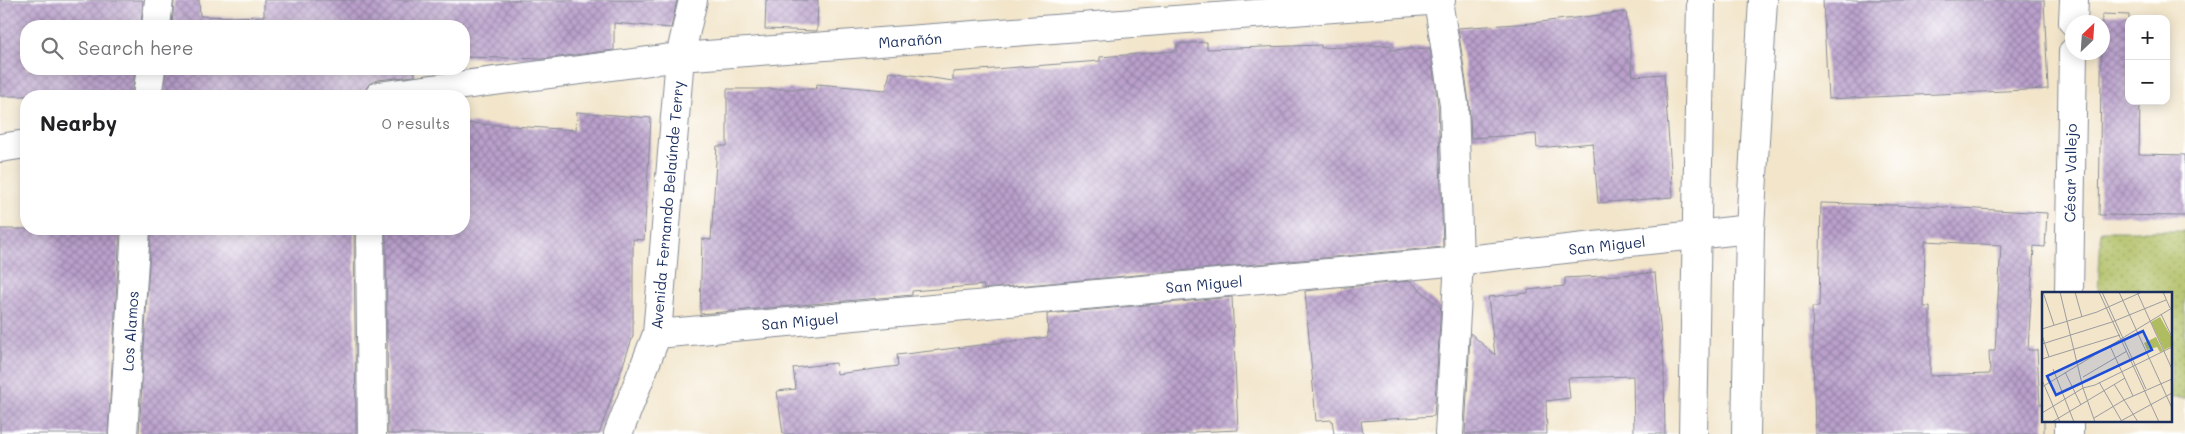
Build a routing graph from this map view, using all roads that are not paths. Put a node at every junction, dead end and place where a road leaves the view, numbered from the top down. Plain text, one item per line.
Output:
1 (159, 0) edge
2 (693, 0) edge
3 (1440, 0) edge
4 (1701, 0) edge
5 (1763, 0) edge
6 (2074, 0) edge
7 (2073, 15) edge
8 (157, 20) edge
9 (680, 57) junction
10 (2073, 60) edge
11 (150, 75) edge
12 (148, 90) edge
13 (426, 90) edge
14 (20, 145) edge
15 (0, 148) edge
16 (1750, 229) junction
17 (136, 235) edge
18 (370, 235) edge
19 (1698, 235) junction
20 (1459, 261) junction
21 (2069, 292) edge
22 (657, 334) junction
23 (123, 434) edge
24 (372, 434) edge
25 (618, 434) edge
26 (1448, 434) edge
27 (1693, 434) edge
28 (1746, 434) edge

1 - 8 street
2 - 9 street, Avenida Fernando Belaúnde Terry
3 - 9 street, Marañón
3 - 20 street
4 - 19 street
5 - 16 street
6 - 7 street
9 - 13 street, Marañón
9 - 22 street, Avenida Fernando Belaúnde Terry
10 - 21 street, César Vallejo
11 - 12 street
14 - 15 street
16 - 19 street, San Miguel
16 - 28 street
17 - 23 street, Los Alamos
18 - 24 street
19 - 20 street, San Miguel
19 - 27 street
20 - 22 street, San Miguel
20 - 26 street
22 - 25 street, Avenida Fernando Belaúnde Terry

